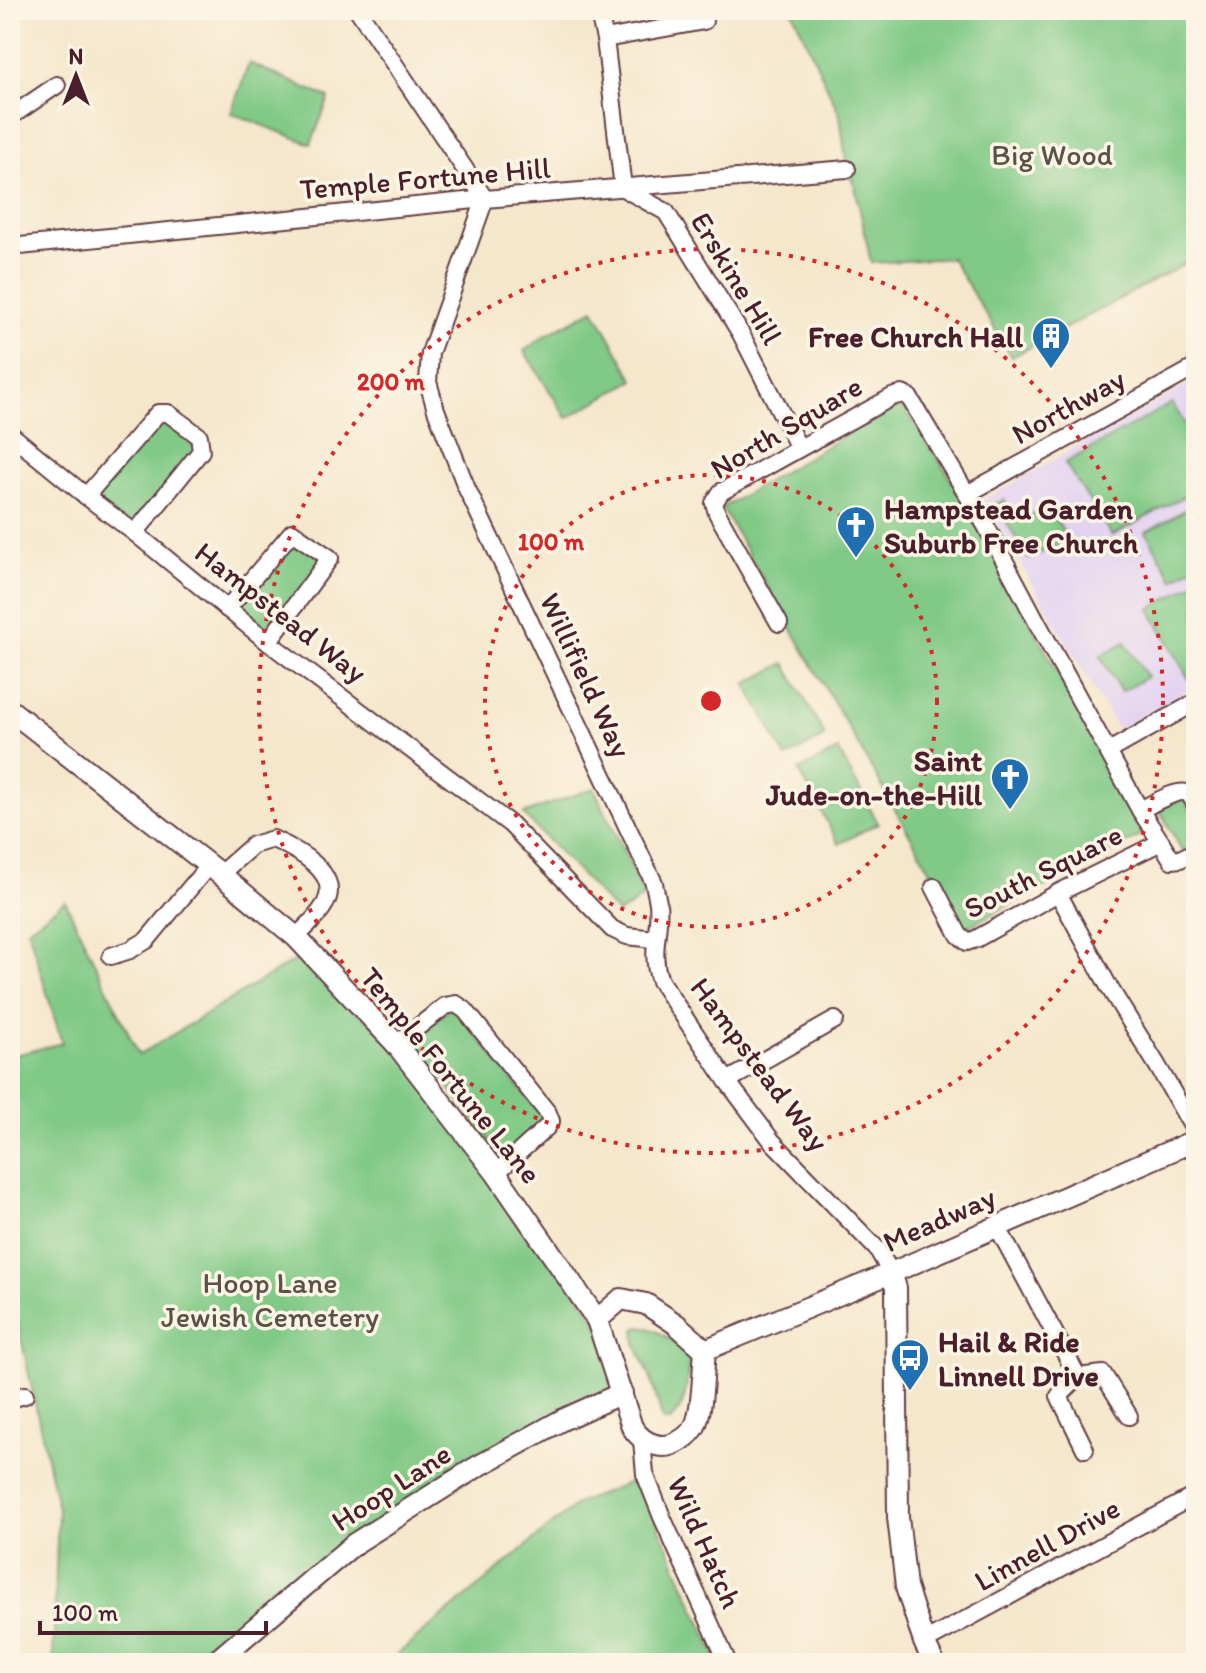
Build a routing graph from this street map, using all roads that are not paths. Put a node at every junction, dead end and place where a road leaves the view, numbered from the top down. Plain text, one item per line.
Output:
1 (358, 10) edge
2 (598, 10) edge
3 (704, 21) dead end
4 (605, 39) junction
5 (57, 85) dead end
6 (10, 117) edge
7 (847, 169) dead end
8 (623, 188) junction
9 (485, 199) junction
10 (10, 247) edge
11 (1196, 367) edge
12 (10, 434) edge
13 (799, 448) junction
14 (967, 494) junction
15 (86, 496) junction
16 (135, 533) junction
17 (227, 609) junction
18 (779, 623) dead end
19 (268, 642) junction
20 (1196, 702) edge
21 (10, 710) edge
22 (1109, 751) junction
23 (1196, 805) edge
24 (1140, 810) junction
25 (1161, 842) junction
26 (1196, 851) edge
27 (215, 870) junction
28 (934, 887) dead end
29 (1058, 893) junction
30 (296, 937) junction
31 (655, 939) junction
32 (111, 956) dead end
33 (835, 1020) dead end
34 (396, 1044) junction
35 (727, 1081) junction
36 (1196, 1133) edge
37 (1196, 1140) edge
38 (496, 1173) junction
39 (997, 1226) junction
40 (891, 1273) junction
41 (597, 1320) junction
42 (705, 1350) junction
43 (1078, 1377) junction
44 (622, 1393) junction
45 (1129, 1416) dead end
46 (642, 1440) junction
47 (1085, 1449) dead end
48 (1196, 1495) edge
49 (924, 1642) junction
50 (214, 1663) edge
51 (728, 1663) edge
52 (934, 1663) edge

1 - 9 street
2 - 4 street
3 - 4 street
4 - 8 street
5 - 6 street
7 - 8 street, Temple Fortune Hill
8 - 9 street, Temple Fortune Hill
8 - 13 street, Erskine Hill
9 - 10 street, Temple Fortune Hill
9 - 31 street, Willifield Way
11 - 14 street, Northway
12 - 15 street, Hampstead Way
13 - 14 street, North Square
13 - 18 street, North Square
14 - 22 street, South Square
15 - 16 street, Hampstead Way
15 - 16 street
16 - 17 street, Hampstead Way
17 - 19 street, Hampstead Way
17 - 19 street
19 - 31 street, Hampstead Way
20 - 22 street
21 - 27 street, Temple Fortune Lane
22 - 24 street, South Square
23 - 24 street, South Square
24 - 25 street, South Square
25 - 26 street, South Square
25 - 29 street, South Square
27 - 30 street, Temple Fortune Lane
27 - 30 street
27 - 32 street
28 - 29 street, South Square
29 - 36 street
30 - 34 street, Temple Fortune Lane
31 - 35 street, Hampstead Way
33 - 35 street
34 - 38 street, Temple Fortune Lane
34 - 38 street
35 - 40 street, Hampstead Way
37 - 39 street, Meadway
38 - 41 street, Temple Fortune Lane
39 - 40 street, Meadway
39 - 43 street
40 - 42 street, Meadway
40 - 49 street, Hampstead Way
41 - 42 street
41 - 44 street, Temple Fortune Lane
42 - 46 street
43 - 45 street
43 - 47 street
44 - 46 street, Temple Fortune Lane
44 - 50 street, Hoop Lane
46 - 51 street, Wild Hatch
48 - 49 street, Linnell Drive
49 - 52 street, Hampstead Way

